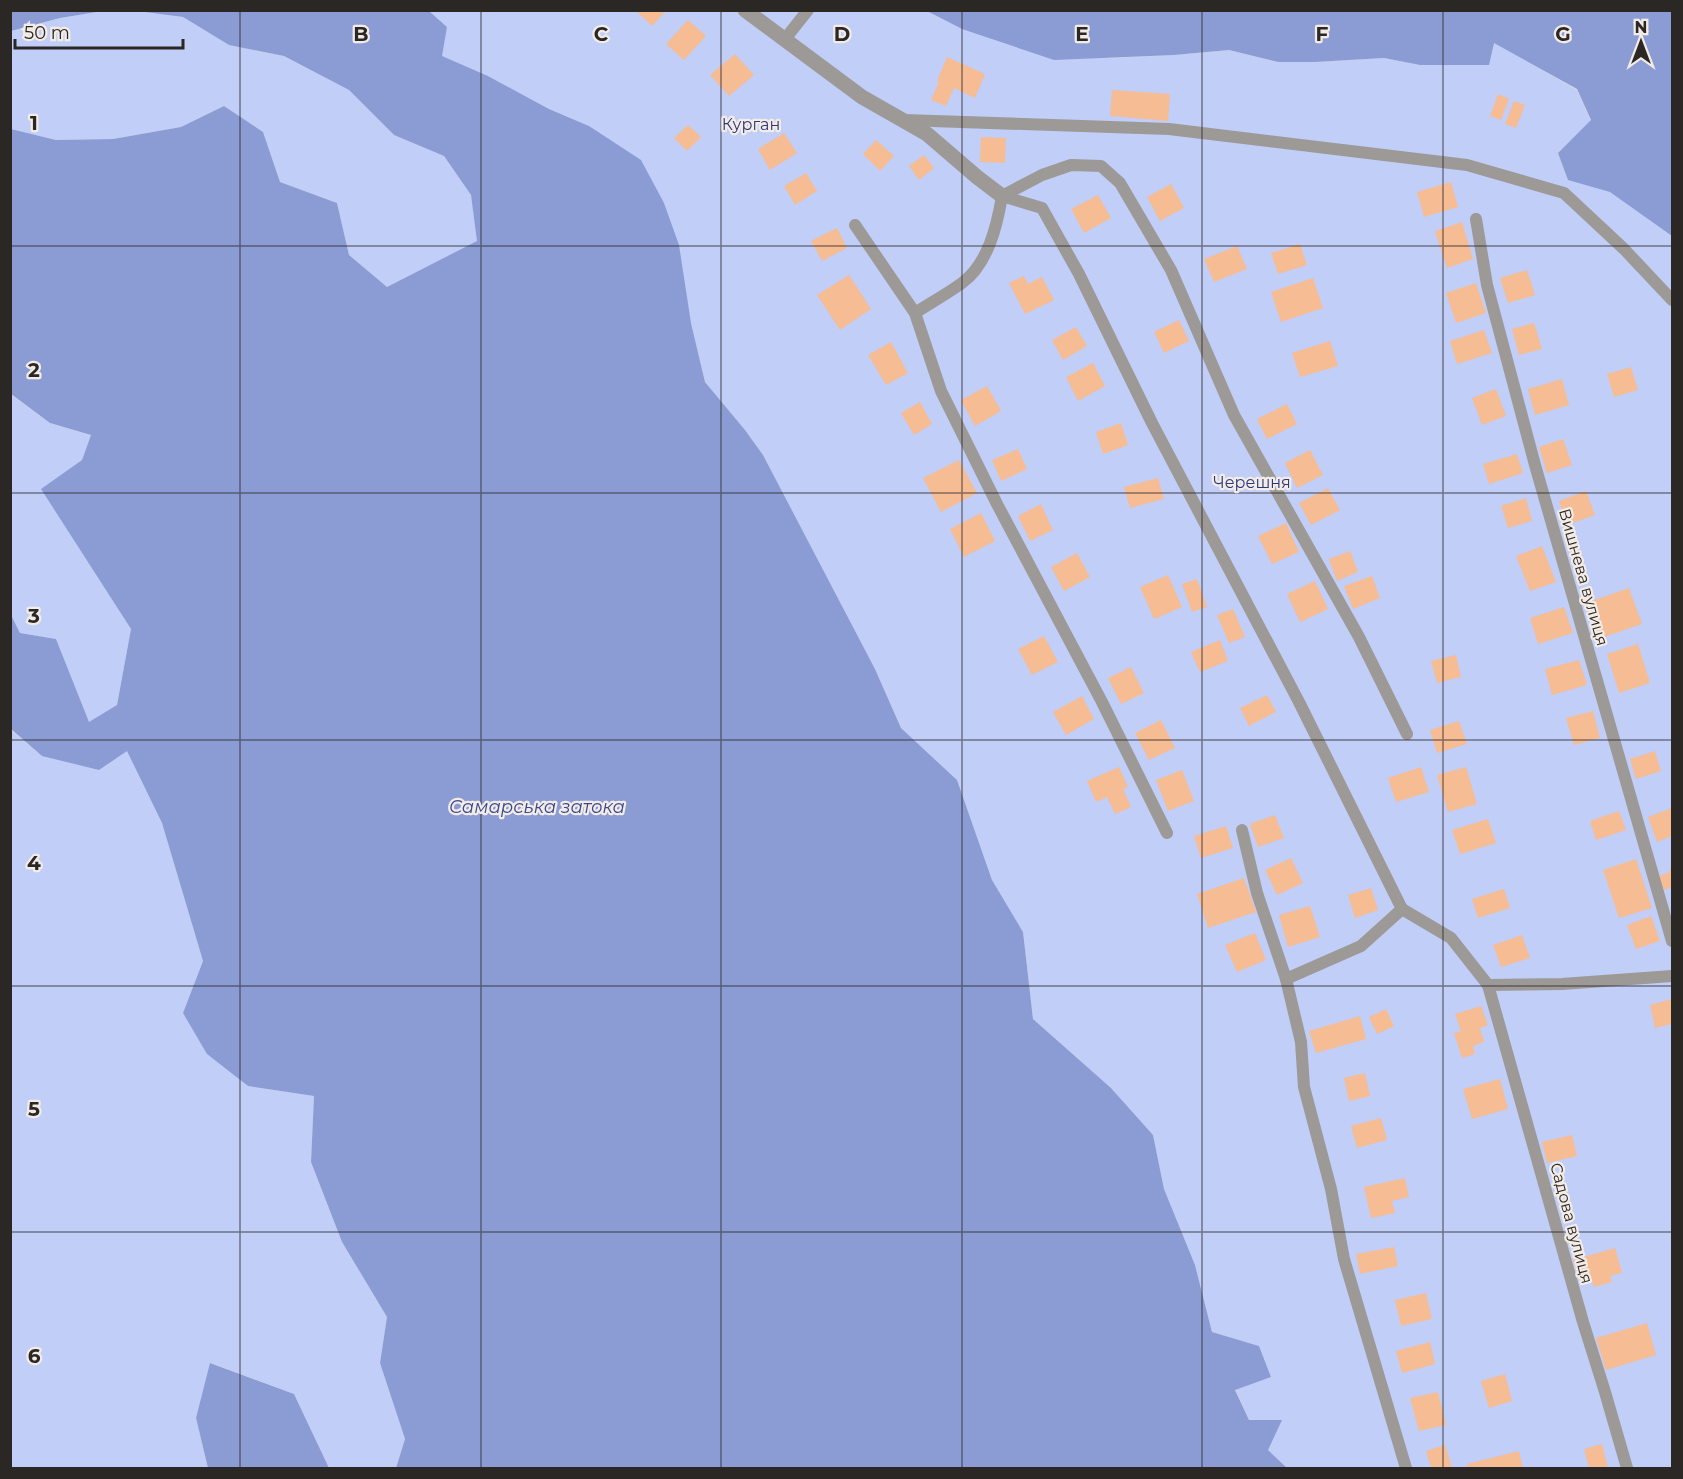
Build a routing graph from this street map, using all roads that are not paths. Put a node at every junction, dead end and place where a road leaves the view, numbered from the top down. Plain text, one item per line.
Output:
1 (746, 10) edge
2 (808, 10) edge
3 (785, 39) junction
4 (903, 120) junction
5 (1002, 196) junction
6 (1476, 219) dead end
7 (855, 225) dead end
8 (1672, 300) edge
9 (915, 313) junction
10 (1407, 734) dead end
11 (1242, 830) dead end
12 (1167, 833) dead end
13 (1402, 909) junction
14 (1672, 941) edge
15 (1672, 976) edge
16 (1286, 980) junction
17 (1488, 985) junction
18 (1406, 1468) edge
19 (1627, 1468) edge

1 - 3 street
2 - 3 lane
3 - 4 street
4 - 5 street
4 - 8 lane
5 - 9 lane
5 - 10 lane
5 - 13 lane
6 - 14 lane, Вишнева вулиця
7 - 9 lane
9 - 12 lane
11 - 16 lane
13 - 16 lane
13 - 17 lane
15 - 17 lane
16 - 18 lane
17 - 19 lane, Садова вулиця

